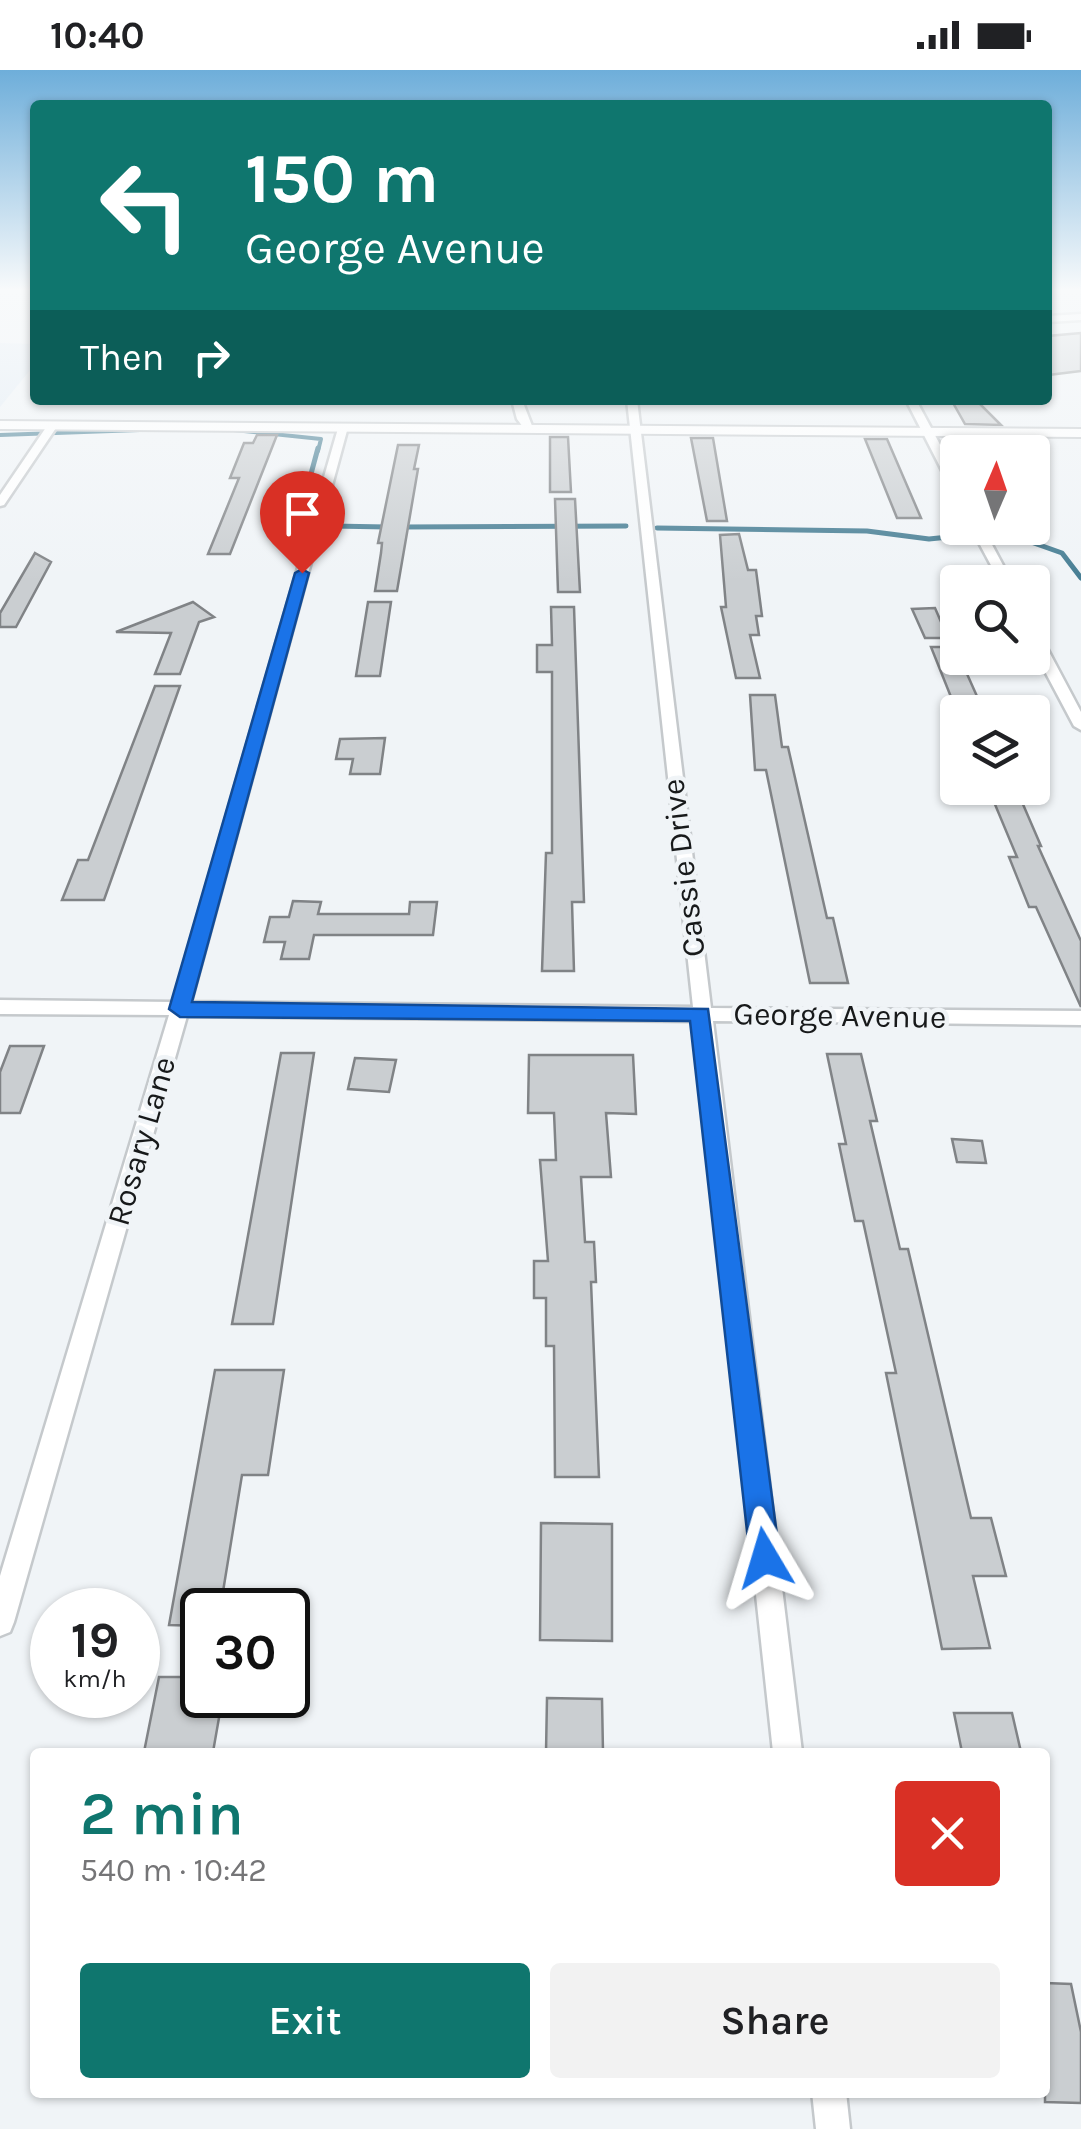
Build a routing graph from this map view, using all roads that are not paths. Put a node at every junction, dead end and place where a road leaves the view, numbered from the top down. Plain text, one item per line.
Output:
1 (518, 405) edge
2 (632, 405) edge
3 (914, 405) edge
4 (0, 425) edge
5 (53, 426) junction
6 (342, 428) junction
7 (530, 429) junction
8 (633, 429) junction
9 (927, 432) junction
10 (1081, 433) edge
11 (940, 456) edge
12 (0, 503) edge
13 (1050, 668) edge
14 (1081, 726) edge
15 (0, 1007) edge
16 (180, 1009) junction
17 (700, 1014) junction
18 (1081, 1018) edge
19 (0, 1622) edge
20 (788, 1748) edge
21 (830, 2098) edge
22 (833, 2129) edge

1 - 7 street
2 - 8 street, Cassie Drive
3 - 9 street
4 - 5 street
5 - 6 street
5 - 12 street
6 - 7 street
6 - 16 street, Rosary Lane
7 - 8 street
8 - 9 street
8 - 17 street, Cassie Drive
9 - 10 street
9 - 11 street
13 - 14 street
15 - 16 street, George Avenue
16 - 17 street, George Avenue
16 - 19 street, Rosary Lane
17 - 18 street, George Avenue
17 - 20 street, Cassie Drive
21 - 22 street

